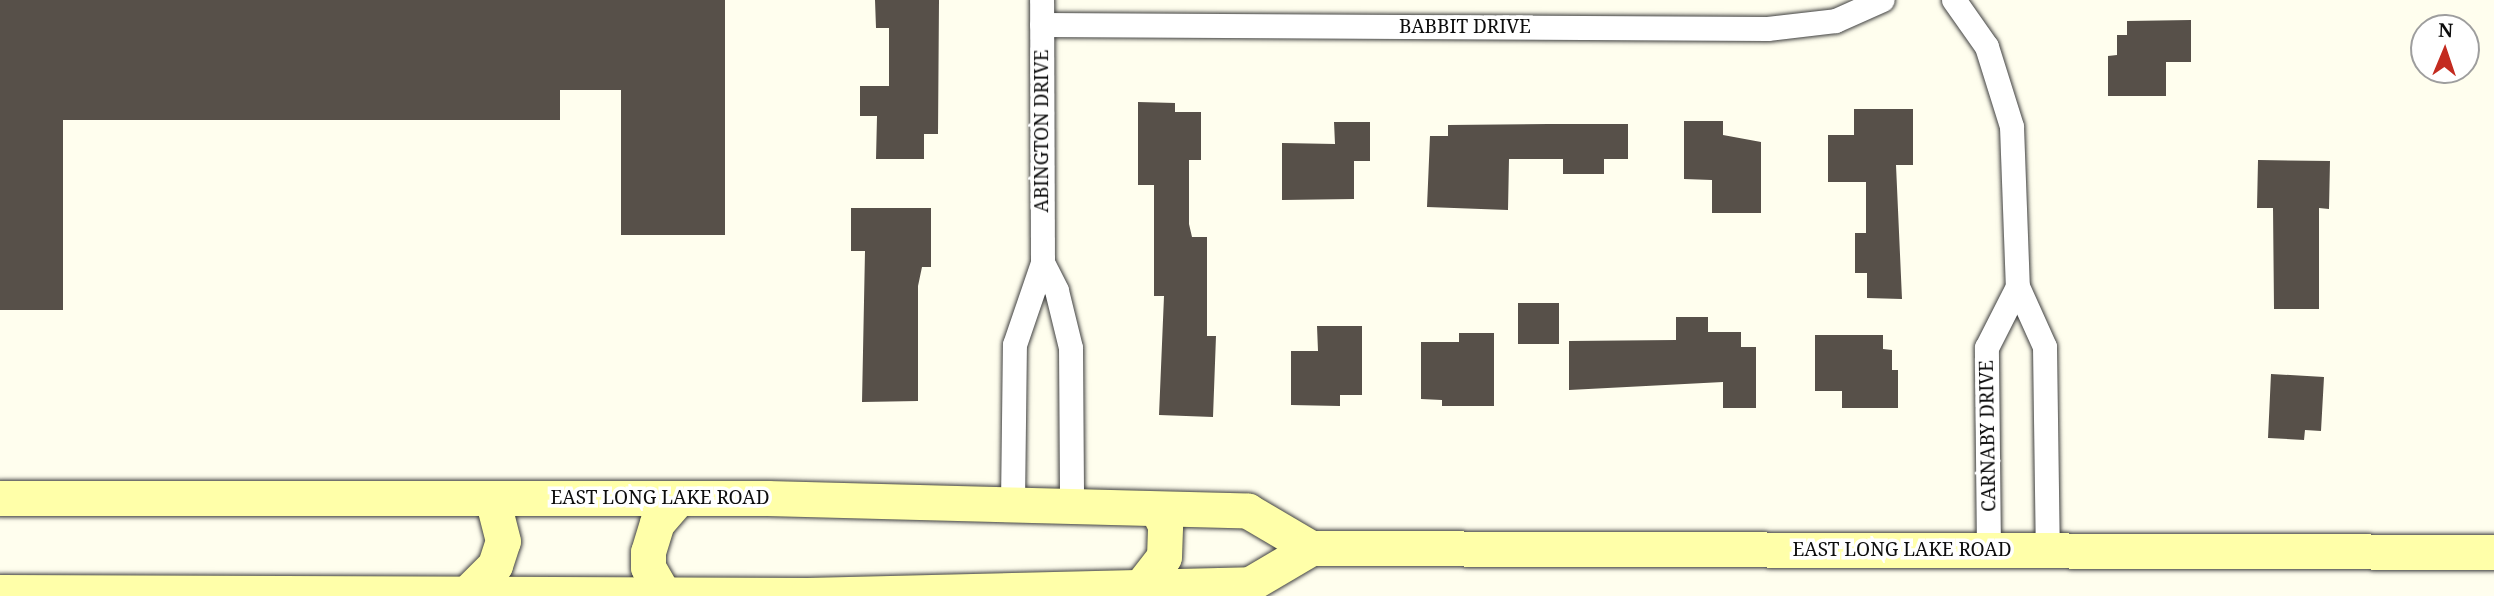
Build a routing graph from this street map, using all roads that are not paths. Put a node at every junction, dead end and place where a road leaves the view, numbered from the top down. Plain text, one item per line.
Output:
1 (1042, 0) edge
2 (1883, 0) edge
3 (1954, 0) edge
4 (1042, 25) junction
5 (1043, 263) junction
6 (2018, 287) junction
7 (0, 498) edge
8 (492, 498) junction
9 (679, 498) junction
10 (1013, 504) junction
11 (1072, 507) junction
12 (1157, 509) junction
13 (1311, 548) junction
14 (2048, 550) junction
15 (1989, 551) junction
16 (2494, 552) edge
17 (1141, 586) junction
18 (0, 592) edge
19 (466, 594) junction
20 (664, 595) edge

1 - 4 street, ABINGTON DRIVE
2 - 4 street, BABBIT DRIVE
3 - 6 street, CARNABY DRIVE
4 - 5 street, ABINGTON DRIVE
5 - 10 street, ABINGTON DRIVE
5 - 11 street, ABINGTON DRIVE
6 - 14 street, CARNABY DRIVE
6 - 15 street, CARNABY DRIVE
7 - 8 main road, EAST LONG LAKE ROAD
8 - 9 main road, EAST LONG LAKE ROAD
8 - 19 main road
9 - 10 main road, EAST LONG LAKE ROAD
9 - 20 main road
10 - 11 main road, EAST LONG LAKE ROAD
11 - 12 main road, EAST LONG LAKE ROAD
12 - 13 main road, EAST LONG LAKE ROAD
12 - 17 main road
13 - 15 main road, EAST LONG LAKE ROAD
13 - 17 main road
14 - 15 main road, EAST LONG LAKE ROAD
14 - 16 main road, EAST LONG LAKE ROAD
17 - 20 main road
18 - 19 main road
19 - 20 main road

